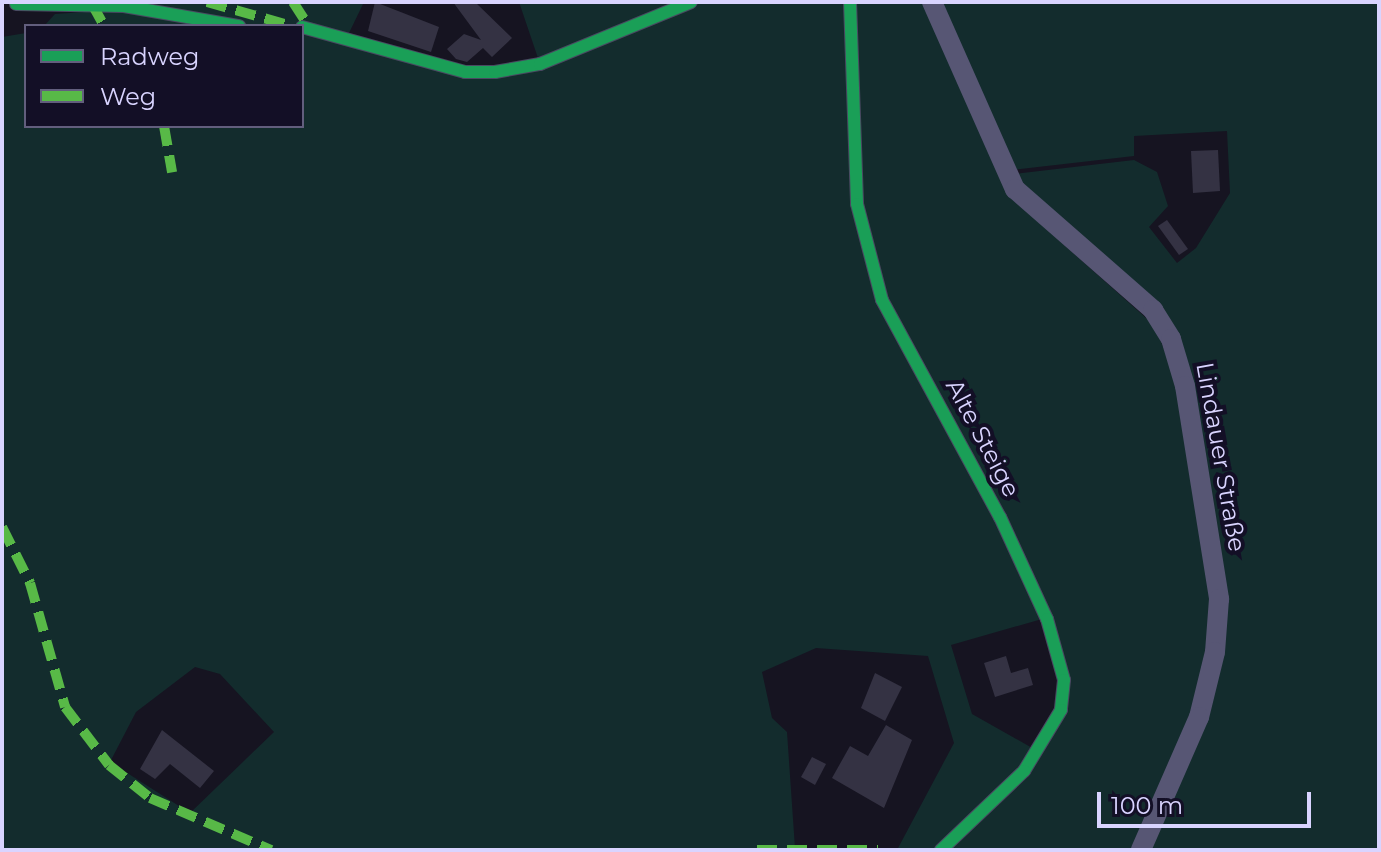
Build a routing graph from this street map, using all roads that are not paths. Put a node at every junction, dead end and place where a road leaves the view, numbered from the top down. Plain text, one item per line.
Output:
1 (691, 2) edge
2 (850, 2) edge
3 (932, 2) edge
4 (16, 4) edge
5 (228, 24) edge
6 (304, 28) edge
7 (941, 850) edge
8 (1141, 850) edge

1 - 6 street
2 - 7 street, Alte Steige
3 - 8 main road, Lindauer Straße
4 - 5 street

